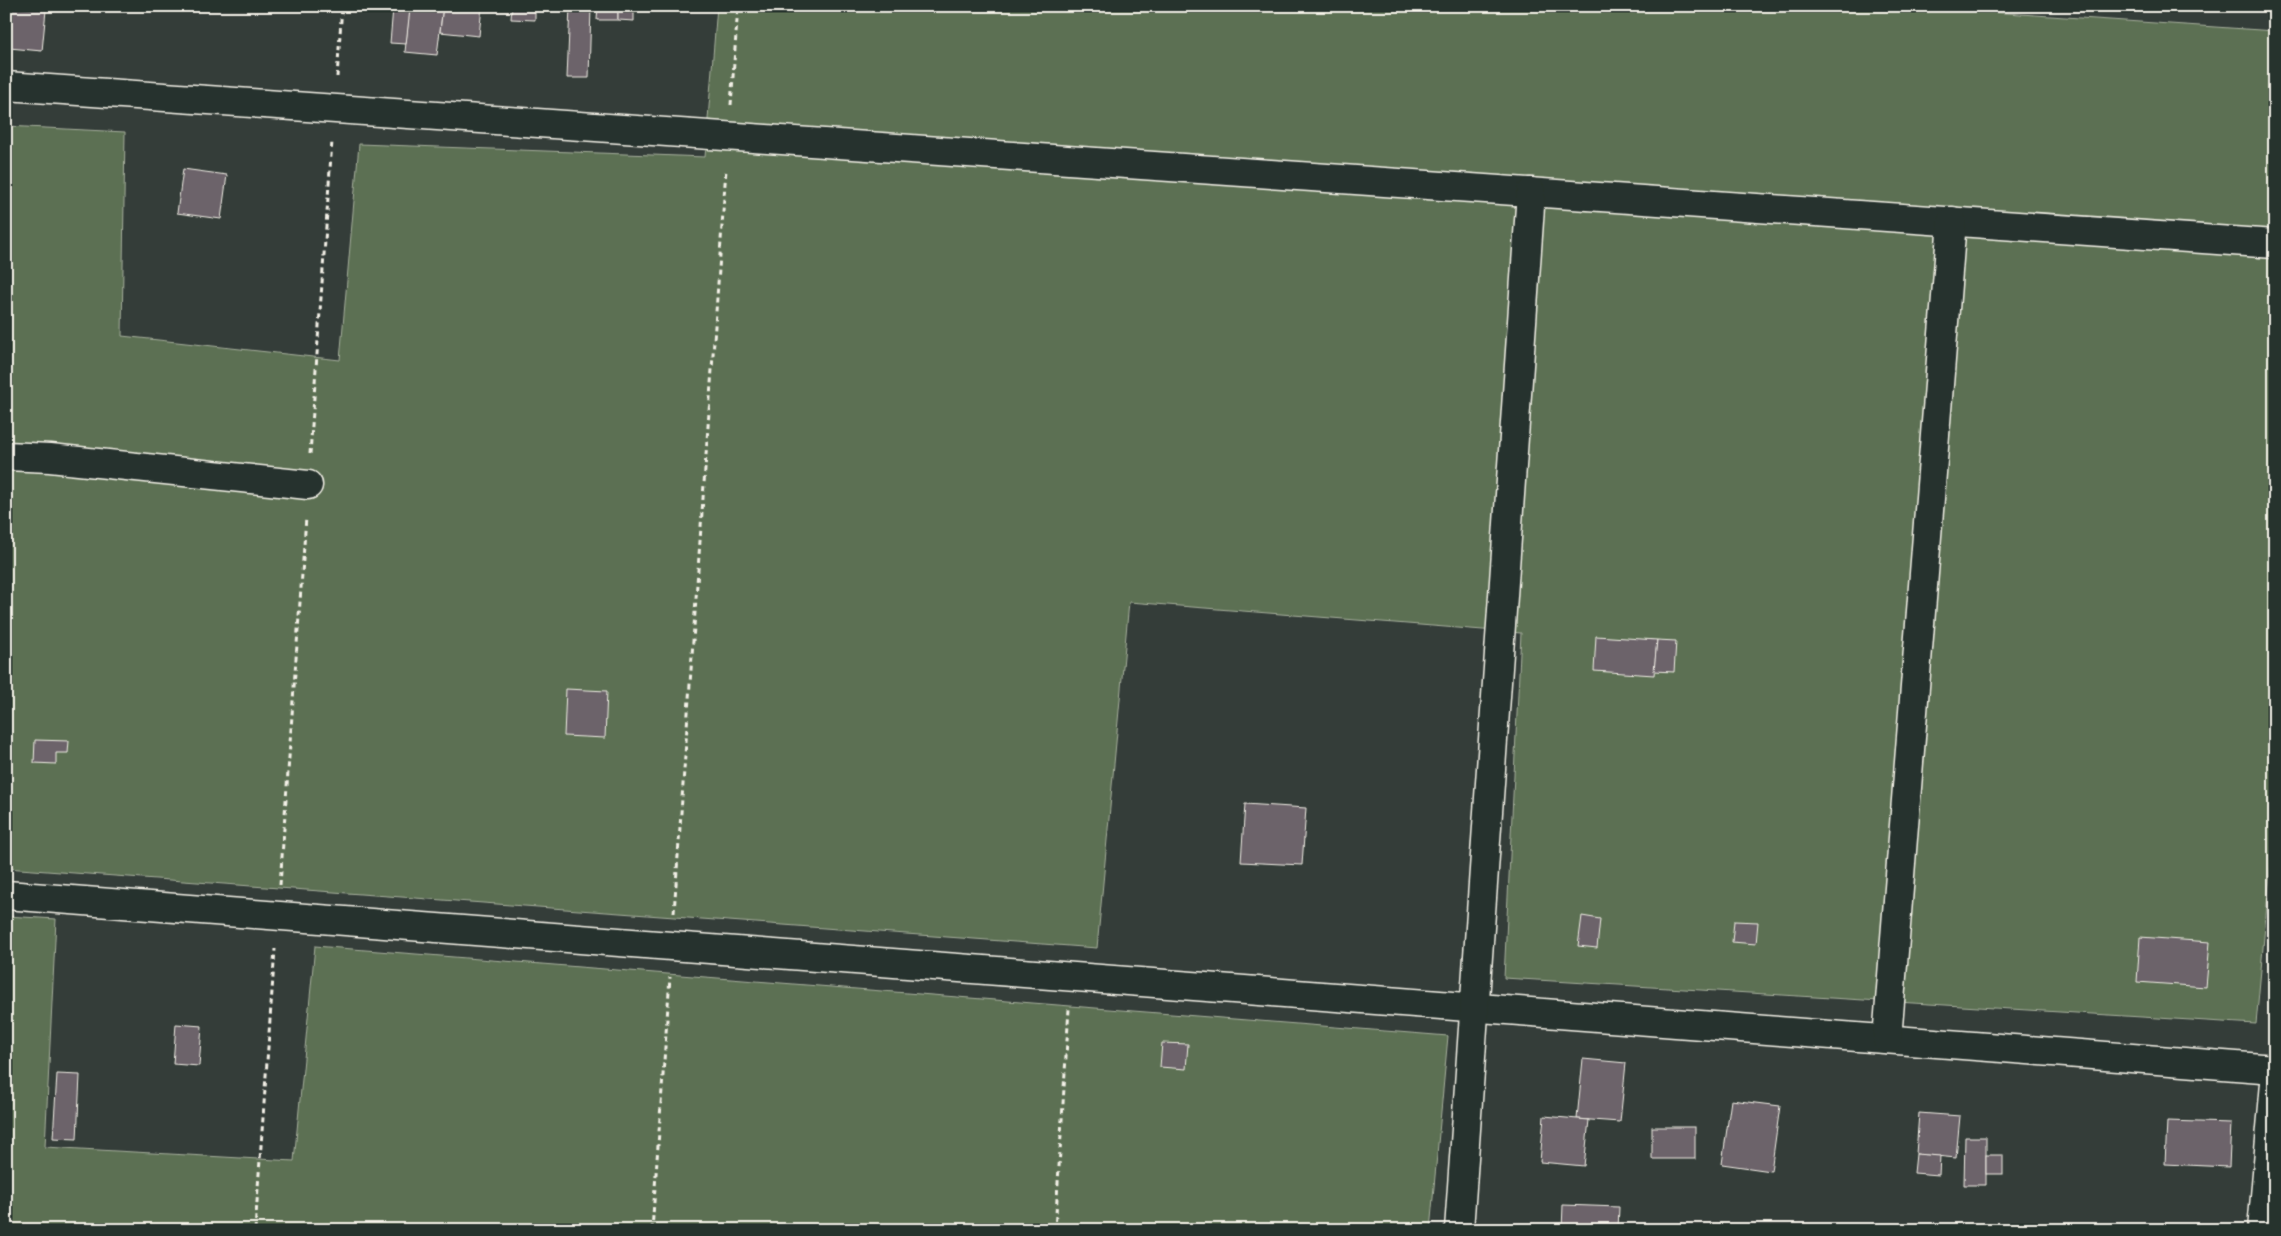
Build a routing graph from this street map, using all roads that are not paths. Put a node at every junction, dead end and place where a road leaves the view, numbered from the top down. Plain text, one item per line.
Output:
1 (6, 86) edge
2 (1531, 192) junction
3 (1952, 221) junction
4 (2275, 244) edge
5 (6, 456) edge
6 (308, 485) road end
7 (6, 895) edge
8 (1475, 1008) junction
9 (1887, 1039) junction
10 (2275, 1069) edge
11 (2275, 1083) edge
12 (1459, 1230) edge
13 (2262, 1230) edge

1 - 2 street
2 - 3 street
2 - 8 street
3 - 4 street
3 - 9 street
5 - 6 street
7 - 8 street
8 - 9 street
8 - 12 street
9 - 10 street
11 - 13 street

